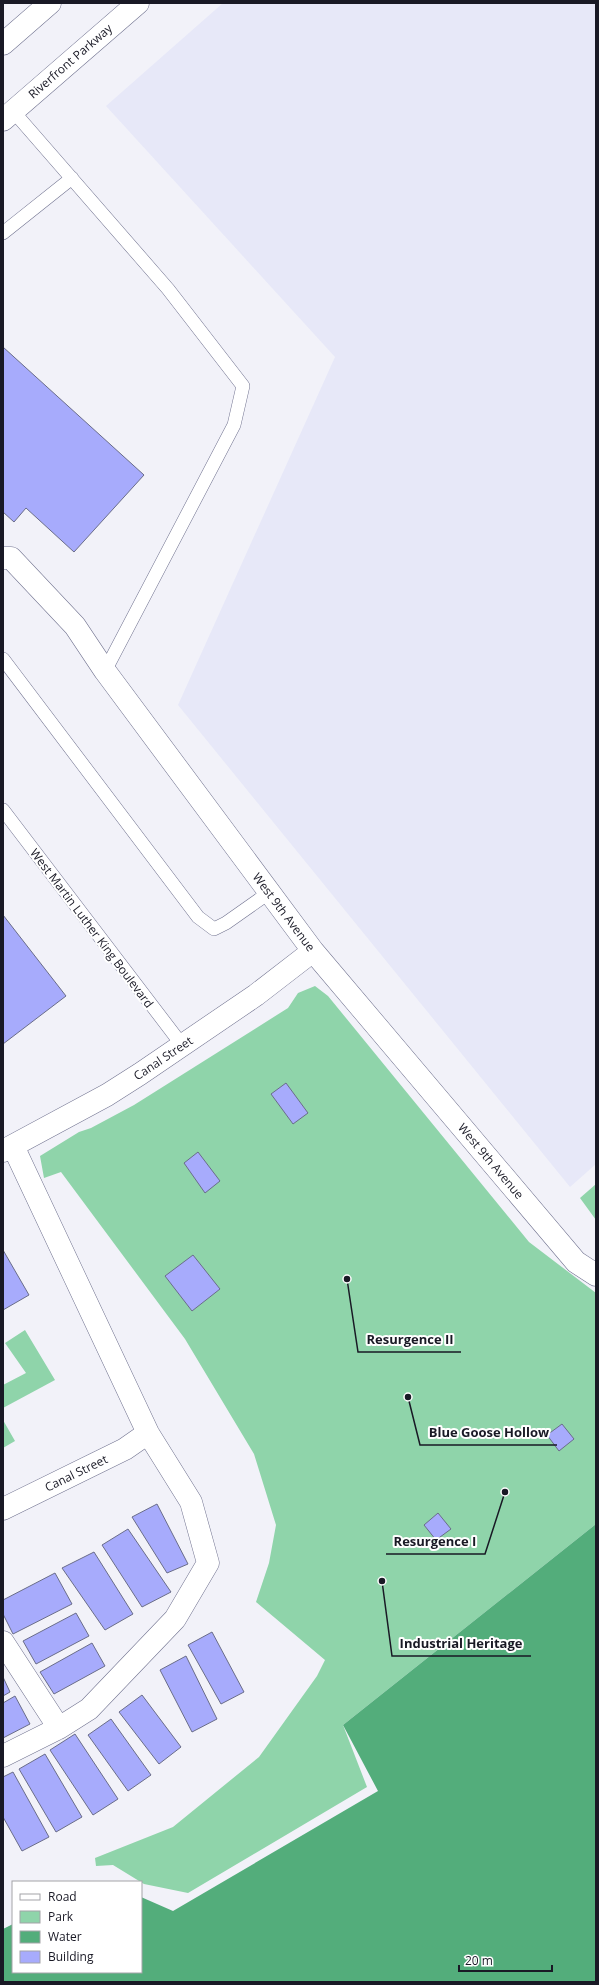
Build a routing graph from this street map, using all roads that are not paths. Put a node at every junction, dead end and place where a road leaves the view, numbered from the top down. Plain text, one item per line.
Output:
1 (50, 3) edge
2 (138, 3) edge
3 (3, 44) edge
4 (8, 115) edge
5 (72, 178) junction
6 (3, 233) edge
7 (3, 558) edge
8 (3, 659) edge
9 (105, 671) junction
10 (3, 810) edge
11 (270, 892) junction
12 (313, 951) junction
13 (182, 1045) junction
14 (8, 1148) edge
15 (596, 1275) edge
16 (148, 1433) junction
17 (3, 1509) edge
18 (3, 1642) edge
19 (60, 1728) junction
20 (3, 1756) edge

1 - 3 street
2 - 4 street, Riverfront Parkway
4 - 5 lane
5 - 6 lane
5 - 9 lane
7 - 9 street, West 9th Avenue
8 - 11 lane
9 - 11 street, West 9th Avenue
10 - 13 lane, West Martin Luther King Boulevard
11 - 12 street, West 9th Avenue
12 - 13 street, Canal Street
12 - 15 street, West 9th Avenue
13 - 14 street, Canal Street
14 - 16 street
16 - 17 street, Canal Street
16 - 19 street
18 - 19 street
19 - 20 street

